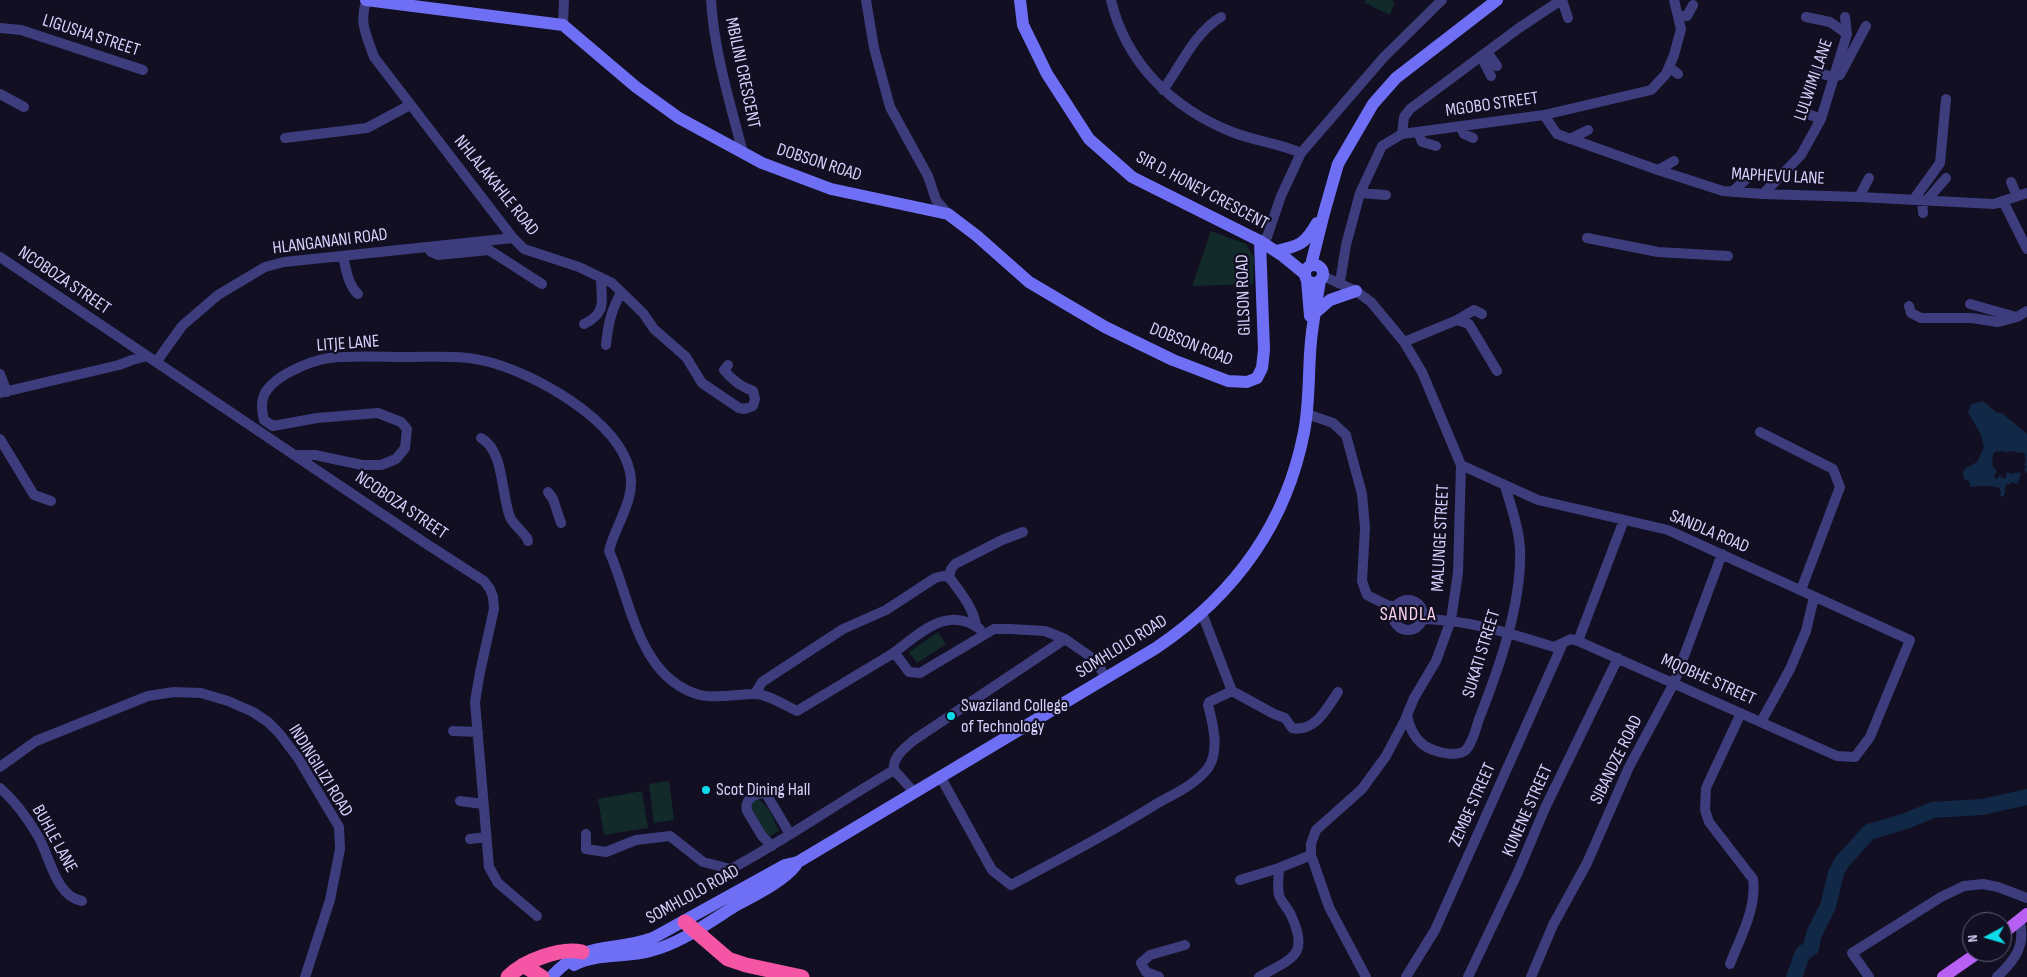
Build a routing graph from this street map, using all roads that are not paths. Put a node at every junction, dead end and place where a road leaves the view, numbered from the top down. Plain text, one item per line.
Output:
1 (366, 0) edge
2 (564, 0) edge
3 (711, 0) edge
4 (866, 0) edge
5 (1020, 0) edge
6 (1111, 0) edge
7 (1442, 0) edge
8 (1497, 0) edge
9 (1561, 0) edge
10 (1674, 0) edge
11 (1693, 4) dead end
12 (1678, 16) junction
13 (1221, 17) dead end
14 (1806, 17) dead end
15 (1845, 17) dead end
16 (1568, 18) dead end
17 (563, 25) junction
18 (1866, 26) dead end
19 (0, 28) edge
20 (1847, 34) junction
21 (1484, 54) junction
22 (1497, 66) dead end
23 (1669, 67) junction
24 (142, 70) dead end
25 (1816, 72) dead end
26 (1678, 74) dead end
27 (1492, 76) dead end
28 (1833, 77) junction
29 (1163, 90) junction
30 (0, 94) edge
31 (1946, 99) dead end
32 (410, 105) junction
33 (24, 107) dead end
34 (1808, 114) dead end
35 (1544, 115) junction
36 (1821, 119) junction
37 (1460, 126) junction
38 (1588, 130) dead end
39 (1418, 132) junction
40 (1402, 134) junction
41 (285, 138) dead end
42 (1473, 138) dead end
43 (1570, 139) junction
44 (1436, 146) dead end
45 (743, 153) junction
46 (1301, 153) junction
47 (1674, 160) dead end
48 (1658, 170) junction
49 (1754, 173) dead end
50 (1869, 178) dead end
51 (1946, 178) dead end
52 (2011, 182) dead end
53 (1732, 192) junction
54 (1360, 193) junction
55 (1386, 194) dead end
56 (1763, 194) junction
57 (2022, 194) edge
58 (1859, 197) junction
59 (1879, 198) junction
60 (1921, 200) junction
61 (1997, 205) junction
62 (1884, 208) dead end
63 (1923, 213) dead end
64 (948, 214) junction
65 (1322, 218) junction
66 (513, 238) junction
67 (1587, 238) dead end
68 (1260, 241) junction
69 (428, 247) junction
70 (2027, 249) edge
71 (1280, 253) junction
72 (343, 256) junction
73 (1728, 256) dead end
74 (0, 257) edge
75 (1314, 273) junction
76 (601, 278) junction
77 (1340, 282) junction
78 (542, 284) dead end
79 (1356, 291) junction
80 (621, 293) junction
81 (358, 294) dead end
82 (1970, 304) dead end
83 (1909, 306) dead end
84 (2027, 312) edge
85 (1315, 313) junction
86 (1482, 314) dead end
87 (2017, 318) junction
88 (1457, 320) junction
89 (584, 324) dead end
90 (1311, 341) junction
91 (1404, 342) junction
92 (606, 345) dead end
93 (147, 356) junction
94 (157, 361) junction
95 (728, 365) dead end
96 (1497, 371) dead end
97 (0, 374) edge
98 (1257, 378) joint
99 (3, 393) edge
100 (1307, 414) junction
101 (1760, 432) dead end
102 (481, 438) dead end
103 (0, 440) edge
104 (296, 455) junction
105 (1461, 465) junction
106 (1506, 486) junction
107 (548, 492) dead end
108 (51, 501) dead end
109 (1624, 520) junction
110 (561, 523) dead end
111 (1023, 532) dead end
112 (528, 542) dead end
113 (1722, 554) junction
114 (949, 577) junction
115 (1801, 590) junction
116 (1814, 597) junction
117 (1395, 607) junction
118 (1202, 613) junction
119 (1422, 619) junction
120 (1451, 620) junction
121 (976, 625) junction
122 (1507, 633) junction
123 (987, 634) junction
124 (1065, 639) junction
125 (1910, 640) joint
126 (1578, 641) junction
127 (1563, 643) junction
128 (892, 654) junction
129 (1618, 658) junction
130 (1106, 678) junction
131 (1674, 683) junction
132 (1232, 692) junction
133 (1338, 692) dead end
134 (755, 694) junction
135 (1741, 713) junction
136 (1407, 715) junction
137 (1761, 722) junction
138 (452, 730) dead end
139 (478, 732) junction
140 (0, 767) edge
141 (894, 770) junction
142 (940, 776) junction
143 (0, 788) edge
144 (914, 792) junction
145 (460, 801) dead end
146 (483, 804) junction
147 (586, 834) dead end
148 (790, 834) junction
149 (486, 837) junction
150 (470, 839) dead end
151 (772, 846) junction
152 (1311, 855) junction
153 (1279, 868) junction
154 (1240, 880) dead end
155 (2027, 898) edge
156 (82, 901) dead end
157 (537, 916) dead end
158 (2023, 917) edge
159 (690, 926) junction
160 (2012, 926) edge
161 (1185, 945) dead end
162 (582, 952) junction
163 (1965, 962) edge
164 (1730, 964) dead end
165 (523, 965) junction
166 (305, 977) edge
167 (508, 977) edge
168 (542, 977) edge
169 (551, 977) edge
170 (558, 977) edge
171 (802, 977) edge
172 (1159, 977) edge
173 (1259, 977) edge
174 (1366, 977) edge
175 (1406, 977) edge
176 (1468, 977) edge
177 (1531, 977) edge
178 (1869, 977) edge
179 (1943, 977) edge
180 (1997, 977) edge

1 - 17 main road
1 - 32 street, NHLALAKAHLE ROAD
2 - 17 street
3 - 45 street, MBILINI CRESCENT
4 - 64 street
5 - 68 main road, SIR D. HONEY CRESCENT
6 - 29 street
7 - 46 street
8 - 65 main road, SOMHLOLO ROAD
9 - 16 street
9 - 21 street
10 - 12 street, MGOBO STREET
11 - 12 street
12 - 23 street, MGOBO STREET
13 - 29 street
14 - 20 street, LULWIMI LANE
15 - 20 street
17 - 45 main road, DOBSON ROAD
18 - 28 street
19 - 24 street, LIGUSHA STREET
20 - 28 street, LULWIMI LANE
21 - 22 street
21 - 27 street
21 - 40 street
23 - 26 street
23 - 35 street, MGOBO STREET
25 - 28 street
28 - 36 street, LULWIMI LANE
29 - 46 street
30 - 33 street
31 - 60 street
32 - 41 street
32 - 66 street, NHLALAKAHLE ROAD
34 - 36 street
35 - 37 street, MGOBO STREET
35 - 43 street, MAPHEVU LANE
36 - 56 street, LULWIMI LANE
37 - 39 street, MGOBO STREET
37 - 42 street
38 - 43 street
39 - 40 street, MGOBO STREET
39 - 44 street
40 - 54 street, MGOBO STREET
43 - 48 street, MAPHEVU LANE
45 - 64 main road, DOBSON ROAD
46 - 68 street
47 - 48 street
48 - 53 street, MAPHEVU LANE
49 - 53 street
50 - 58 street
51 - 60 street
52 - 57 street
53 - 56 street, MAPHEVU LANE
54 - 55 street
54 - 77 street, MGOBO STREET
56 - 58 street, MAPHEVU LANE
57 - 61 street, MAPHEVU LANE
58 - 59 street, MAPHEVU LANE
59 - 60 street, MAPHEVU LANE
59 - 62 street
60 - 61 street, MAPHEVU LANE
60 - 63 street
61 - 70 street
64 - 98 main road, DOBSON ROAD
65 - 71 main road
65 - 75 main road, SOMHLOLO ROAD
66 - 69 street, HLANGANANI ROAD
66 - 76 street, NHLALAKAHLE ROAD
67 - 73 street
68 - 71 main road, SIR D. HONEY CRESCENT
68 - 98 main road, GILSON ROAD
69 - 72 street, HLANGANANI ROAD
69 - 78 street
71 - 75 main road, SIR D. HONEY CRESCENT
72 - 81 street
72 - 94 street, HLANGANANI ROAD
74 - 93 street, NCOBOZA STREET
75 - 77 street, MALUNGE STREET
75 - 85 main road, SOMHLOLO ROAD
75 - 90 main road, SOMHLOLO ROAD
76 - 80 street, NHLALAKAHLE ROAD
76 - 89 street
77 - 79 street, MALUNGE STREET
79 - 85 main road
79 - 91 street, MALUNGE STREET
80 - 92 street
80 - 95 street, NHLALAKAHLE ROAD
82 - 87 street
83 - 87 street
84 - 87 street
85 - 90 main road, SOMHLOLO ROAD
86 - 88 street
88 - 91 street
88 - 96 street
90 - 100 main road, SOMHLOLO ROAD
91 - 105 street, MALUNGE STREET
93 - 94 street, NCOBOZA STREET
93 - 99 street
94 - 104 street, NCOBOZA STREET
97 - 99 street
100 - 117 street
100 - 118 main road, SOMHLOLO ROAD
101 - 115 street
102 - 112 street
103 - 108 street
104 - 134 street, LITJE LANE
104 - 139 street, NCOBOZA STREET
105 - 106 street, SANDLA ROAD
105 - 120 street, MALUNGE STREET
106 - 109 street, SANDLA ROAD
106 - 122 street, SUKATI STREET
107 - 110 street
109 - 113 street, SANDLA ROAD
109 - 126 street
111 - 114 street
113 - 115 street, SANDLA ROAD
113 - 131 street, SIBANDZE ROAD
114 - 121 street
114 - 134 street
115 - 116 street, SANDLA ROAD
116 - 125 street, SANDLA ROAD
116 - 137 street
117 - 119 street
117 - 119 street
118 - 130 main road, SOMHLOLO ROAD
118 - 132 street
119 - 120 street
120 - 122 street
120 - 136 street, MALUNGE STREET
121 - 123 street
121 - 128 street
122 - 127 street
122 - 136 street, SUKATI STREET
123 - 124 street
123 - 128 street
124 - 130 street
124 - 141 street
125 - 137 street, MQOBHE STREET
126 - 127 street
126 - 129 street, MQOBHE STREET
127 - 175 street, ZEMBE STREET
128 - 134 street
129 - 131 street, MQOBHE STREET
129 - 176 street, KUNENE STREET
130 - 142 main road, SOMHLOLO ROAD
131 - 135 street, MQOBHE STREET
131 - 177 street, SIBANDZE ROAD
132 - 133 street
132 - 142 street
135 - 137 street, MQOBHE STREET
135 - 164 street
136 - 152 street, MALUNGE STREET
138 - 139 street
139 - 146 street, NCOBOZA STREET
140 - 166 street, INDINGILIZI ROAD
141 - 144 street
141 - 148 street
142 - 144 main road, SOMHLOLO ROAD
143 - 156 street, BUHLE LANE
144 - 159 main road, SOMHLOLO ROAD
145 - 146 street
146 - 149 street, NCOBOZA STREET
147 - 151 street
148 - 151 street
148 - 151 street
149 - 150 street
149 - 157 street, NCOBOZA STREET
152 - 153 street
152 - 174 street, MALUNGE STREET
153 - 154 street
153 - 173 street
155 - 178 street
158 - 160 main road
158 - 180 street
159 - 162 main road, SOMHLOLO ROAD
159 - 170 main road, SOMHLOLO ROAD
159 - 171 highway
161 - 172 street
162 - 165 highway
162 - 169 main road, SOMHLOLO ROAD
163 - 179 main road
165 - 167 highway
165 - 168 highway

